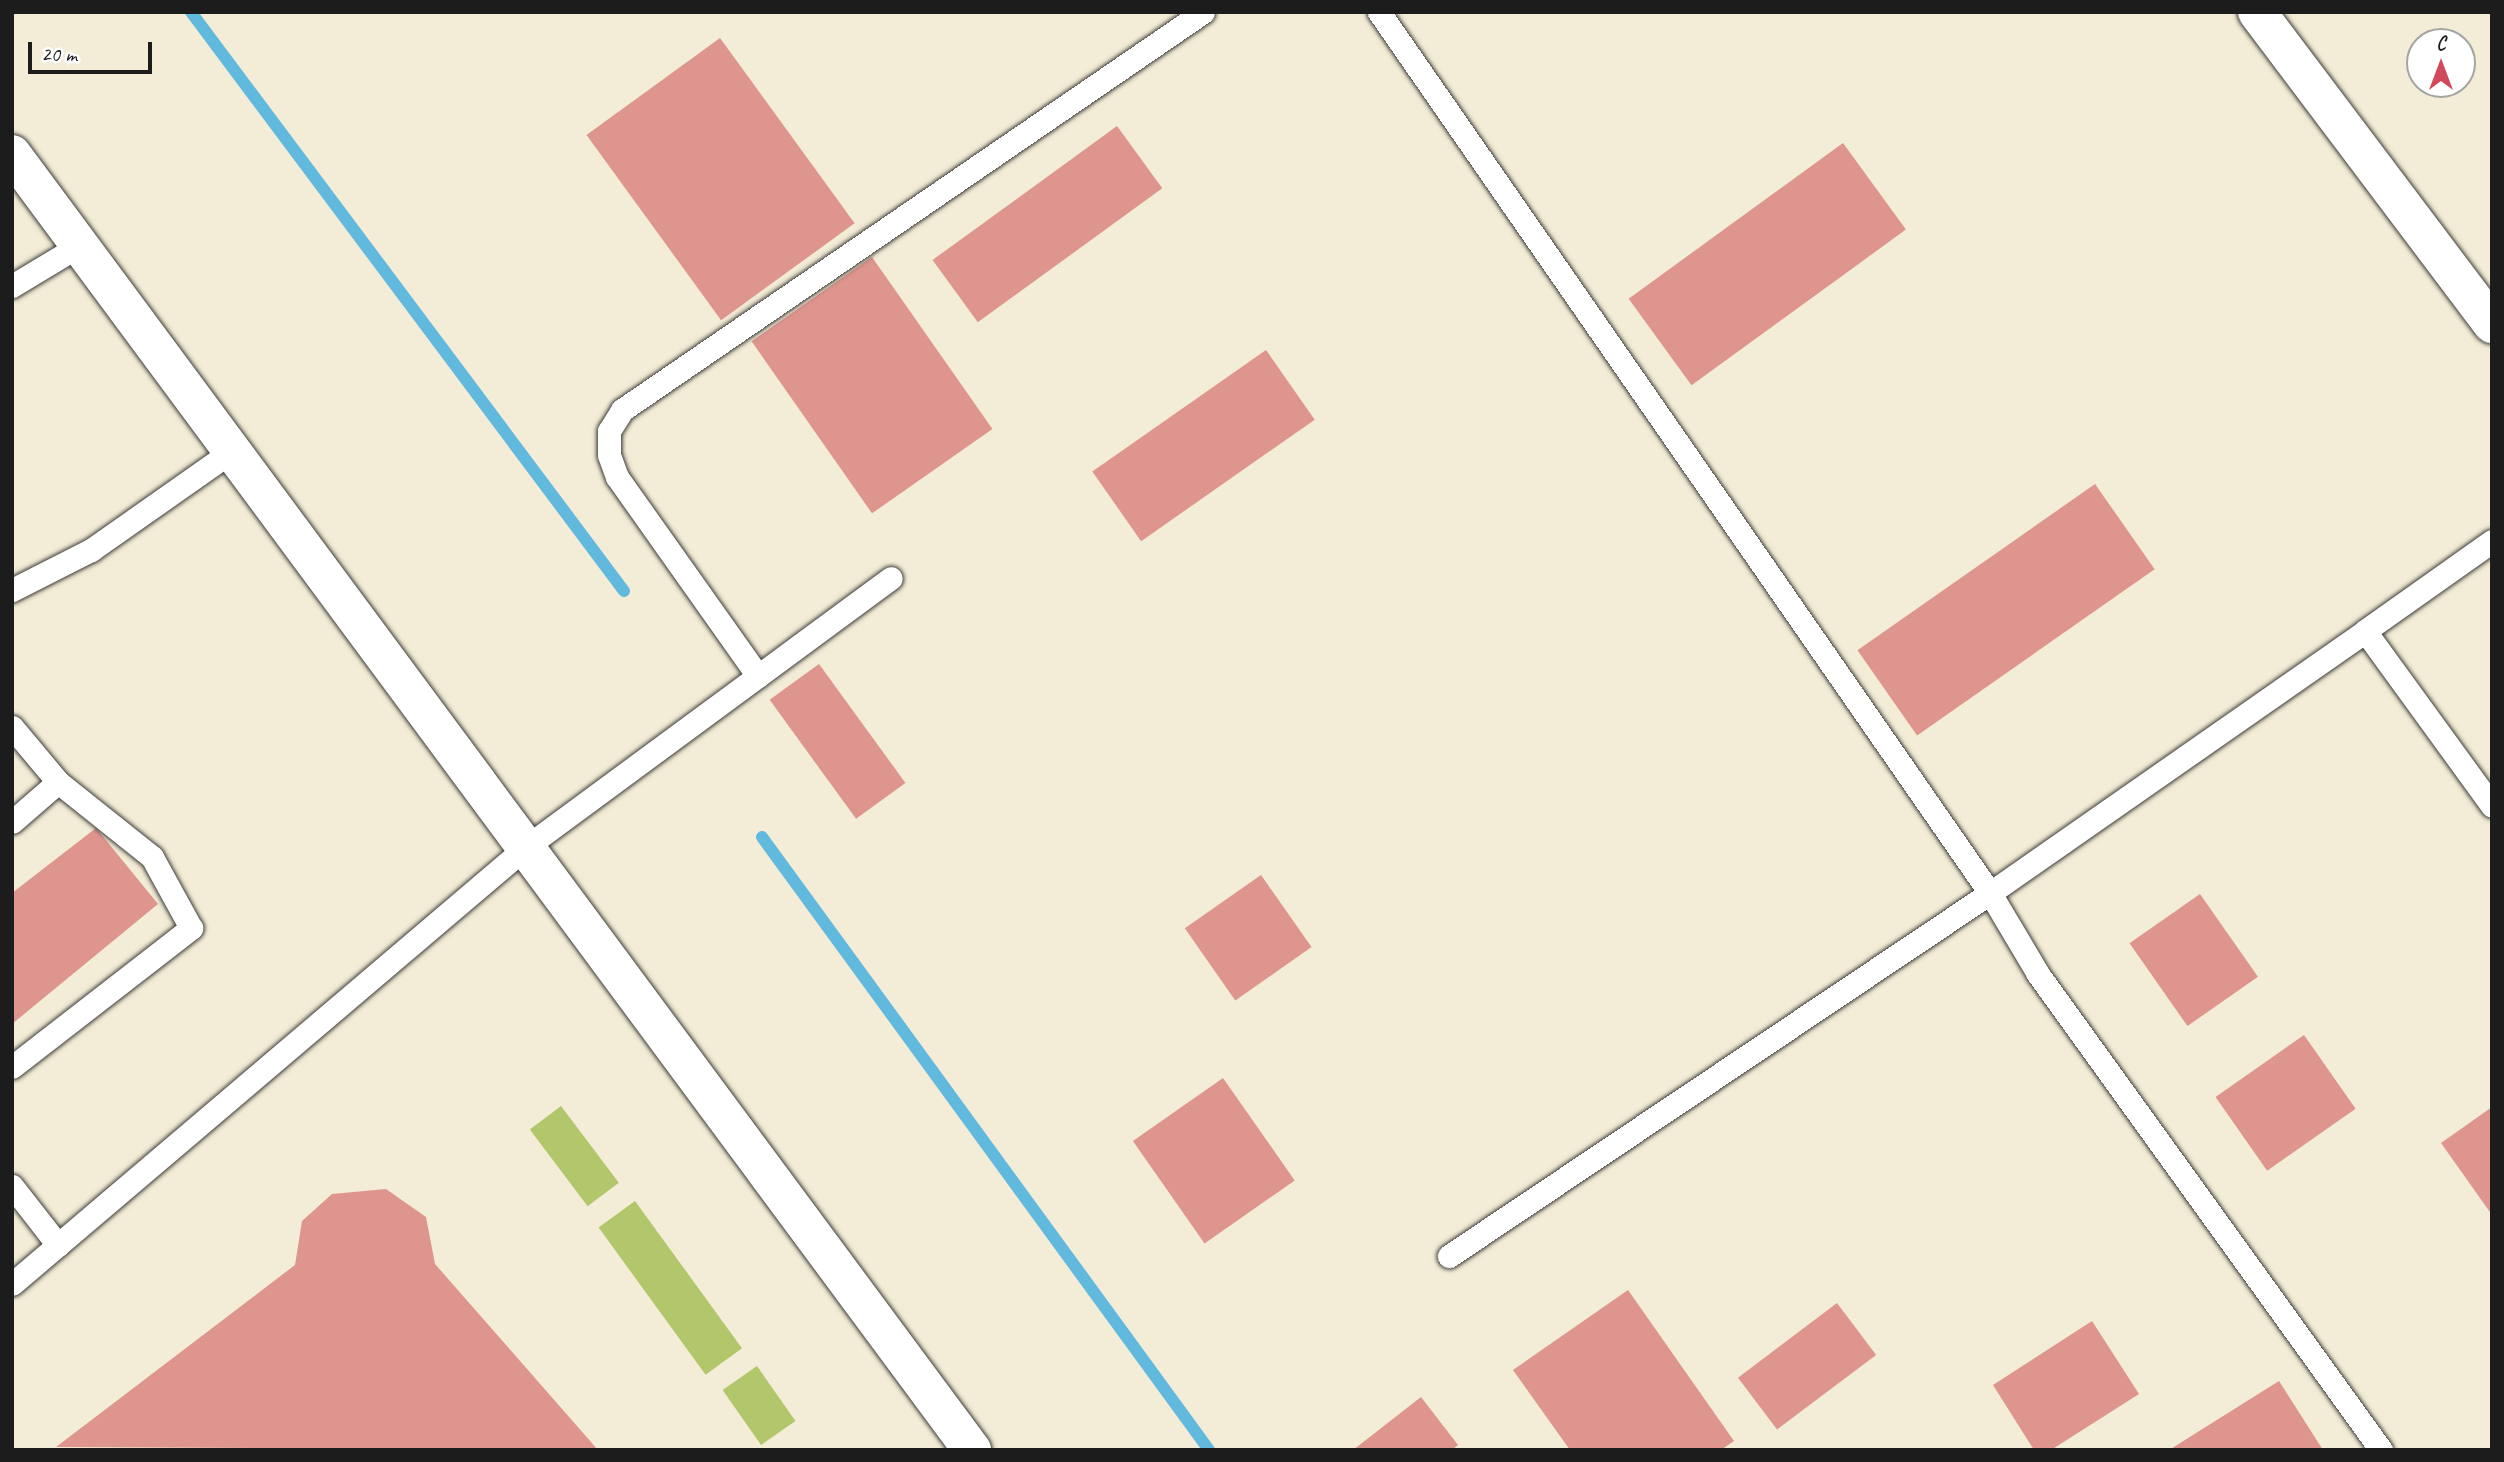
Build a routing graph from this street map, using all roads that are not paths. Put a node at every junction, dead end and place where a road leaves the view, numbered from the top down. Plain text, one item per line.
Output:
1 (1203, 12) edge
2 (1379, 12) edge
3 (2257, 12) edge
4 (12, 154) edge
5 (80, 245) junction
6 (12, 286) edge
7 (2492, 324) edge
8 (232, 450) junction
9 (2492, 541) edge
10 (891, 578) dead end
11 (12, 590) edge
12 (2365, 631) junction
13 (758, 676) junction
14 (12, 727) edge
15 (58, 782) junction
16 (2492, 806) edge
17 (12, 822) edge
18 (526, 847) junction
19 (1990, 892) junction
20 (12, 1068) edge
21 (12, 1186) edge
22 (58, 1245) junction
23 (1449, 1256) dead end
24 (12, 1284) edge
25 (972, 1450) edge
26 (2381, 1450) edge

1 - 13 lane
2 - 19 lane
3 - 7 street
4 - 5 street
5 - 6 lane
5 - 8 street
8 - 11 lane
8 - 18 street
9 - 12 lane
10 - 13 lane
12 - 16 lane
12 - 19 lane
13 - 18 lane
14 - 15 lane
15 - 17 lane
15 - 20 lane
18 - 22 lane
18 - 25 street
19 - 23 lane
19 - 26 lane
21 - 22 lane
22 - 24 lane

